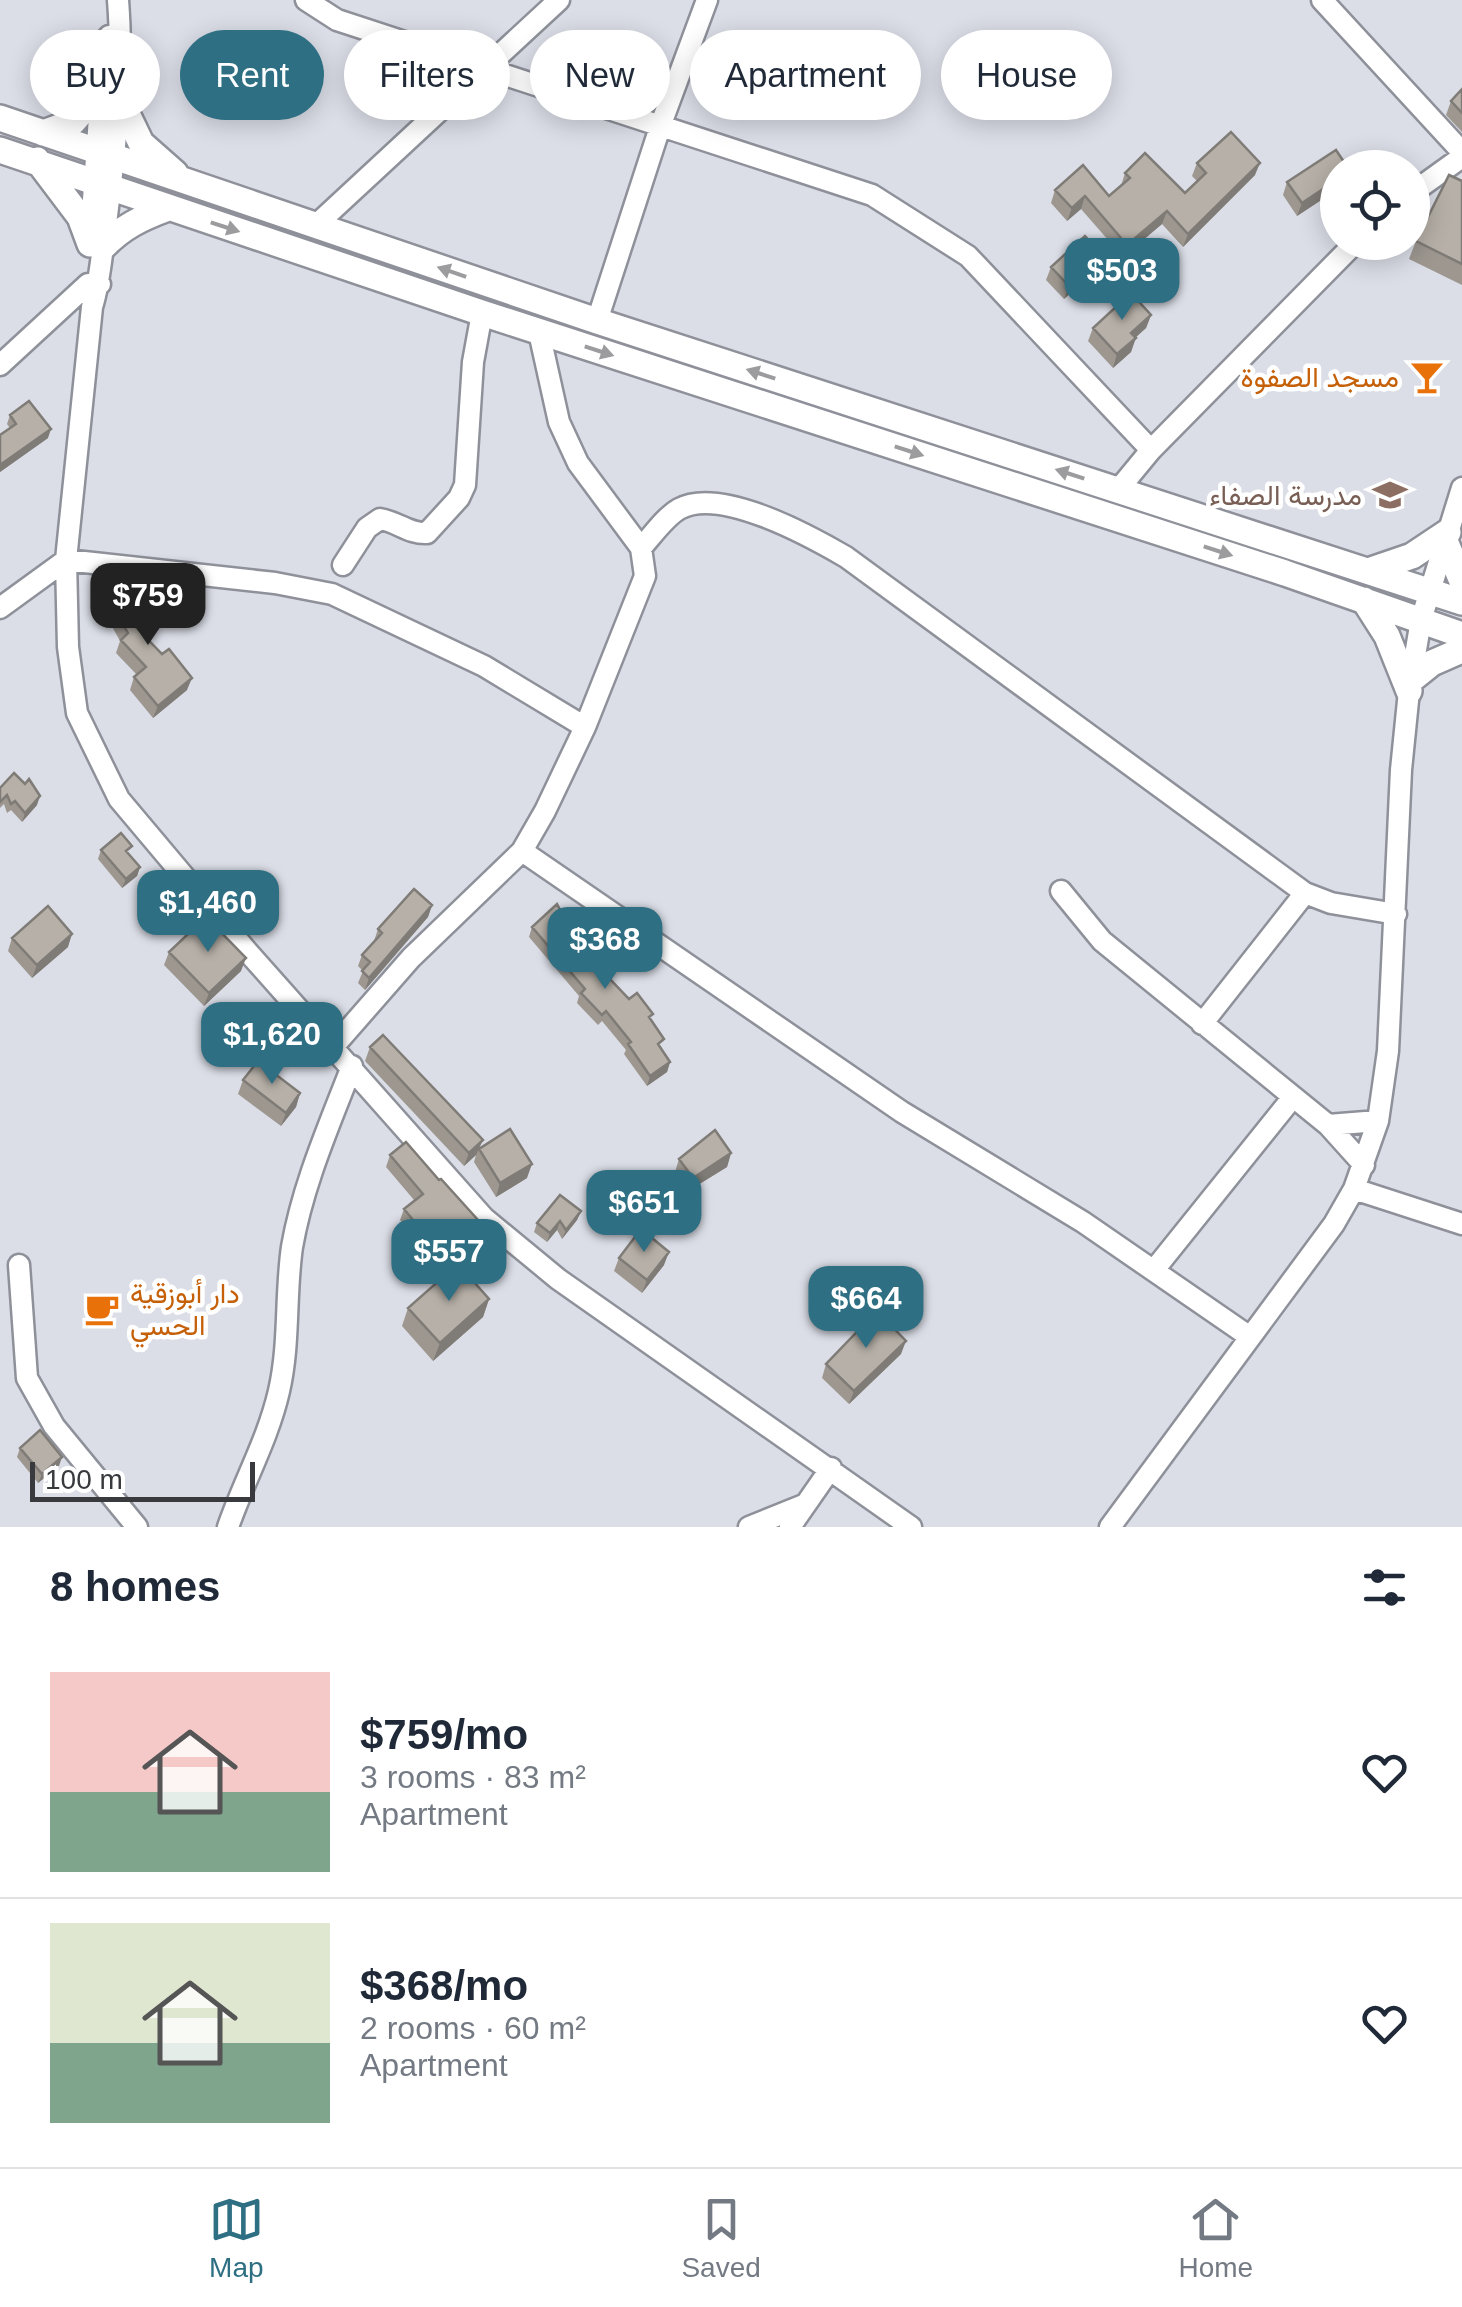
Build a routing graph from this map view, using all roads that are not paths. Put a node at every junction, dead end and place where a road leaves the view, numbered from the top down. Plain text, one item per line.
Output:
1 (117, 0) edge
2 (306, 0) edge
3 (559, 0) edge
4 (708, 0) edge
5 (1322, 0) edge
6 (114, 30) edge
7 (368, 30) edge
8 (510, 43) edge
9 (510, 76) edge
10 (0, 118) edge
11 (74, 120) edge
12 (107, 120) edge
13 (127, 120) edge
14 (427, 120) edge
15 (661, 124) junction
16 (42, 133) junction
17 (0, 150) edge
18 (105, 155) junction
19 (1462, 155) edge
20 (36, 160) junction
21 (1430, 179) edge
22 (187, 182) junction
23 (103, 185) junction
24 (168, 208) junction
25 (315, 226) junction
26 (96, 246) junction
27 (1338, 260) edge
28 (94, 284) junction
29 (482, 313) junction
30 (596, 320) junction
31 (539, 332) junction
32 (0, 365) edge
33 (1150, 450) junction
34 (1462, 488) edge
35 (1118, 490) junction
36 (1446, 536) junction
37 (641, 548) junction
38 (66, 560) junction
39 (343, 565) dead end
40 (1368, 571) junction
41 (1462, 581) edge
42 (1429, 591) junction
43 (1364, 600) junction
44 (1462, 602) edge
45 (0, 608) edge
46 (1420, 620) junction
47 (1462, 635) edge
48 (1462, 650) edge
49 (1411, 685) junction
50 (585, 727) junction
51 (522, 851) junction
52 (1061, 891) dead end
53 (1304, 893) junction
54 (1396, 914) junction
55 (1202, 1024) junction
56 (334, 1046) junction
57 (352, 1066) junction
58 (1293, 1097) junction
59 (1378, 1121) junction
60 (1328, 1125) junction
61 (1364, 1165) junction
62 (1354, 1189) junction
63 (1462, 1224) edge
64 (19, 1264) dead end
65 (1154, 1270) junction
66 (1250, 1337) junction
67 (831, 1468) junction
68 (806, 1504) junction
69 (137, 1527) edge
70 (228, 1527) edge
71 (748, 1527) edge
72 (790, 1527) edge
73 (911, 1527) edge
74 (1110, 1527) edge

1 - 6 street
2 - 7 street
3 - 8 street
4 - 15 street
5 - 19 street
9 - 15 street
10 - 16 main road
11 - 16 main road
12 - 18 street
13 - 22 main road
14 - 25 street
15 - 30 street
15 - 33 street
16 - 18 main road
17 - 20 main road
18 - 22 main road
18 - 23 street
19 - 21 street
20 - 23 main road
20 - 26 main road
22 - 25 main road
23 - 24 main road
23 - 26 street
24 - 26 main road
24 -> 29 main road
30 -> 25 main road
26 - 28 street
27 - 33 street
28 - 32 street
28 - 38 street
29 - 31 main road
29 - 39 street
35 -> 30 main road
31 - 37 street
31 -> 43 main road
33 - 35 street
34 - 36 street
35 - 40 main road
36 - 40 main road
36 - 41 main road
36 - 42 street
37 - 50 street
37 - 53 street
38 - 45 street
38 - 50 street
38 - 56 street
40 - 42 main road
42 - 44 main road
42 - 46 street
43 - 46 main road
43 - 49 main road
46 - 47 main road
46 - 49 street
48 - 49 main road
49 - 54 street
50 - 51 street
51 - 56 street
51 - 65 street
52 - 55 street
53 - 54 street
53 - 55 street
54 - 59 street
55 - 58 street
56 - 57 street
57 - 67 street
57 - 70 street
58 - 60 street
58 - 65 street
59 - 60 street
59 - 61 street
60 - 61 street
61 - 62 street
62 - 63 street
62 - 66 street
64 - 69 street
65 - 66 street
66 - 74 street
67 - 68 street
67 - 73 street
68 - 71 street
68 - 72 street

